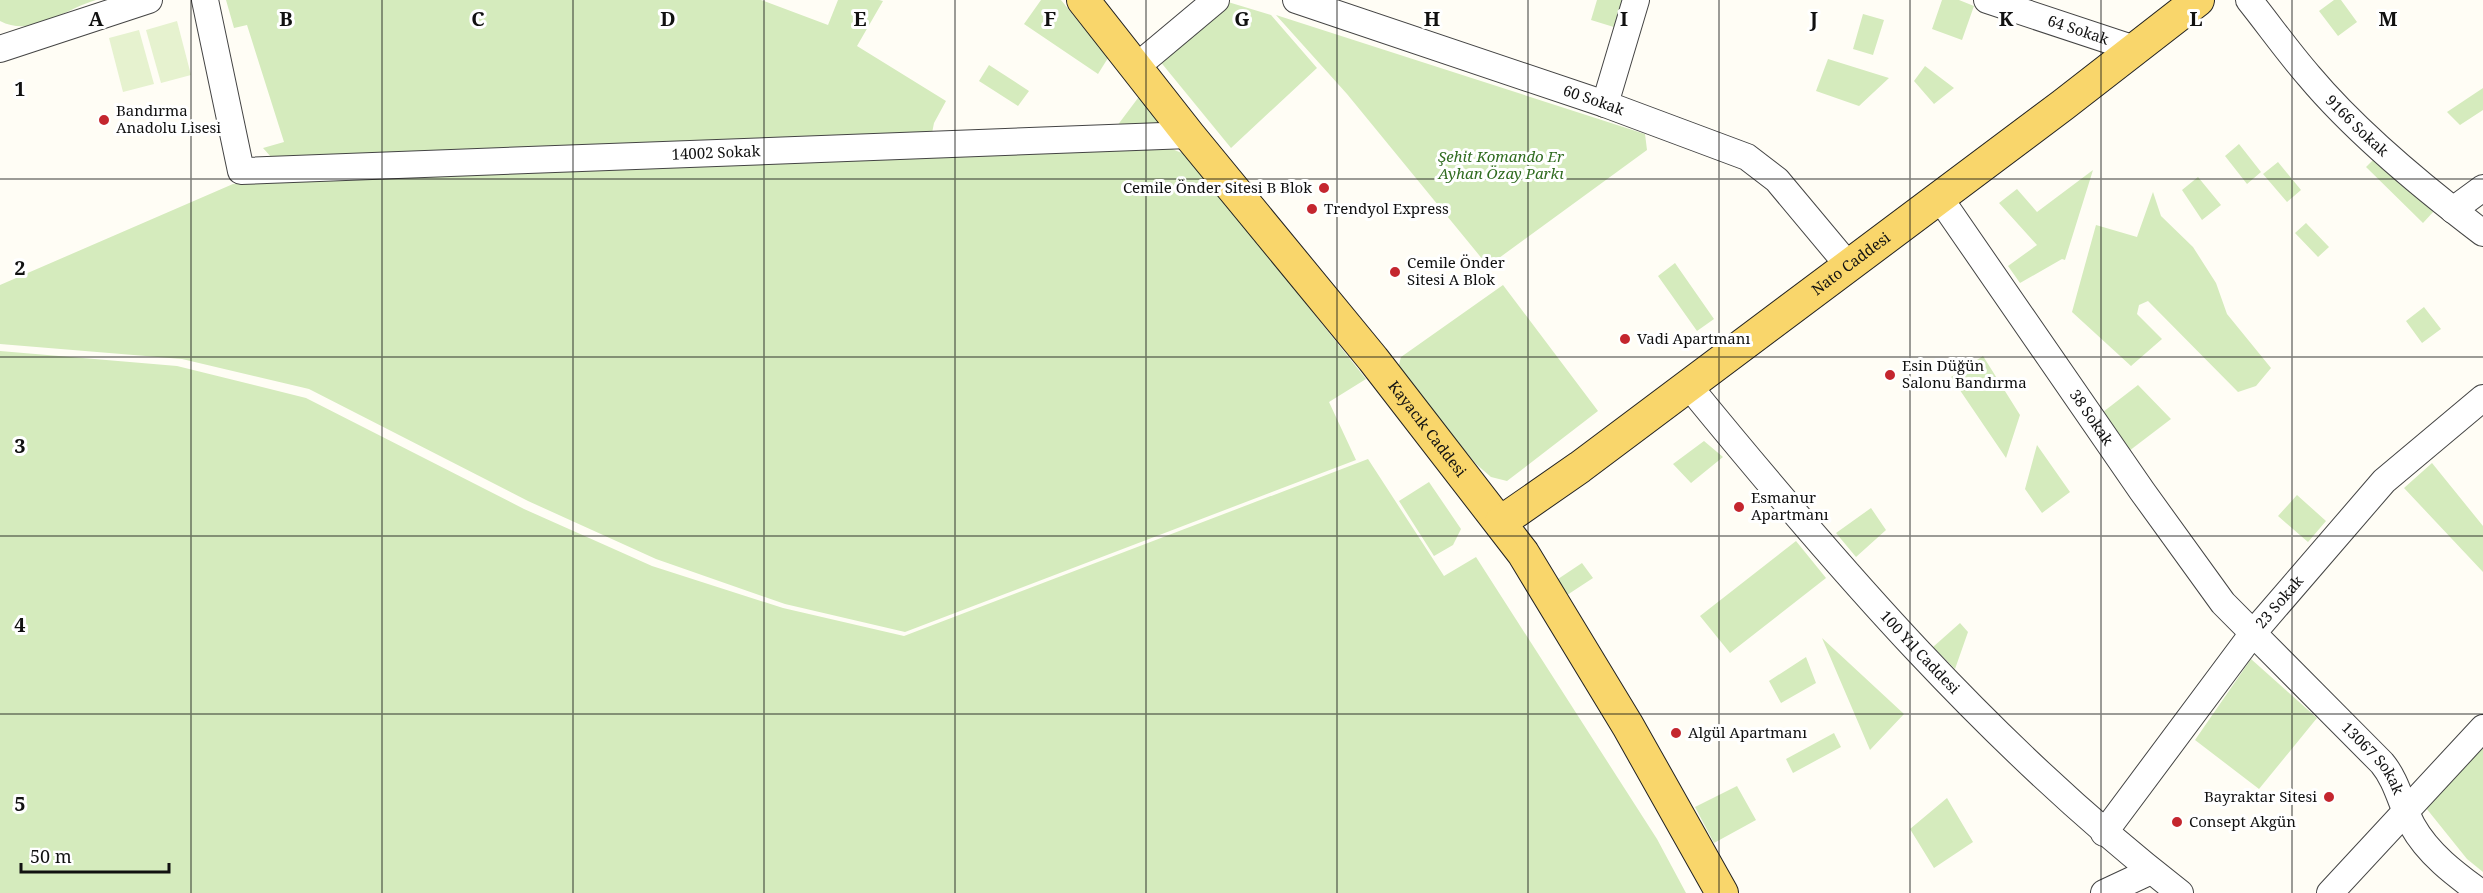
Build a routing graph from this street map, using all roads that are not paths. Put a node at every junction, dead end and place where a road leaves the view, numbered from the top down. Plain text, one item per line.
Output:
1 (149, 0) edge
2 (205, 0) edge
3 (1083, 0) edge
4 (1216, 0) edge
5 (1296, 0) edge
6 (1636, 0) edge
7 (1987, 0) edge
8 (2198, 0) edge
9 (2249, 0) edge
10 (0, 49) edge
11 (2134, 49) junction
12 (1136, 66) junction
13 (1605, 104) junction
14 (1189, 135) junction
15 (2483, 188) edge
16 (1939, 197) junction
17 (2453, 210) junction
18 (2483, 233) edge
19 (1848, 265) junction
20 (1688, 385) junction
21 (2483, 398) edge
22 (1501, 522) junction
23 (2253, 633) junction
24 (2483, 728) edge
25 (2405, 810) junction
26 (2104, 833) junction
27 (2151, 871) junction
28 (1722, 893) edge
29 (2104, 893) edge
30 (2180, 893) edge
31 (2330, 893) edge
32 (2481, 893) edge

1 - 10 street
2 - 14 street, 14002 Sokak
3 - 12 main road, Kayacık Caddesi
4 - 12 street
5 - 13 street, 60 Sokak
6 - 13 street
7 - 11 street, 64 Sokak
8 - 11 main road, Nato Caddesi
9 - 17 street, 9166 Sokak
11 - 16 main road, Nato Caddesi
12 - 14 main road, Kayacık Caddesi
13 - 19 street, 60 Sokak
14 - 22 main road, Kayacık Caddesi
15 - 17 street
16 - 19 main road, Nato Caddesi
16 - 23 street, 38 Sokak
17 - 18 street, 9166 Sokak
19 - 20 main road, Nato Caddesi
20 - 22 main road, Nato Caddesi
20 - 26 street, 100 Yıl Caddesi
21 - 23 street, 23 Sokak
22 - 28 main road, Kayacık Caddesi
23 - 25 street, 13067 Sokak
23 - 26 street, 23 Sokak
24 - 25 street
25 - 31 street
25 - 32 street, 13067 Sokak
26 - 27 street, 100 Yıl Caddesi
27 - 29 street
27 - 30 street, 100 Yıl Caddesi

